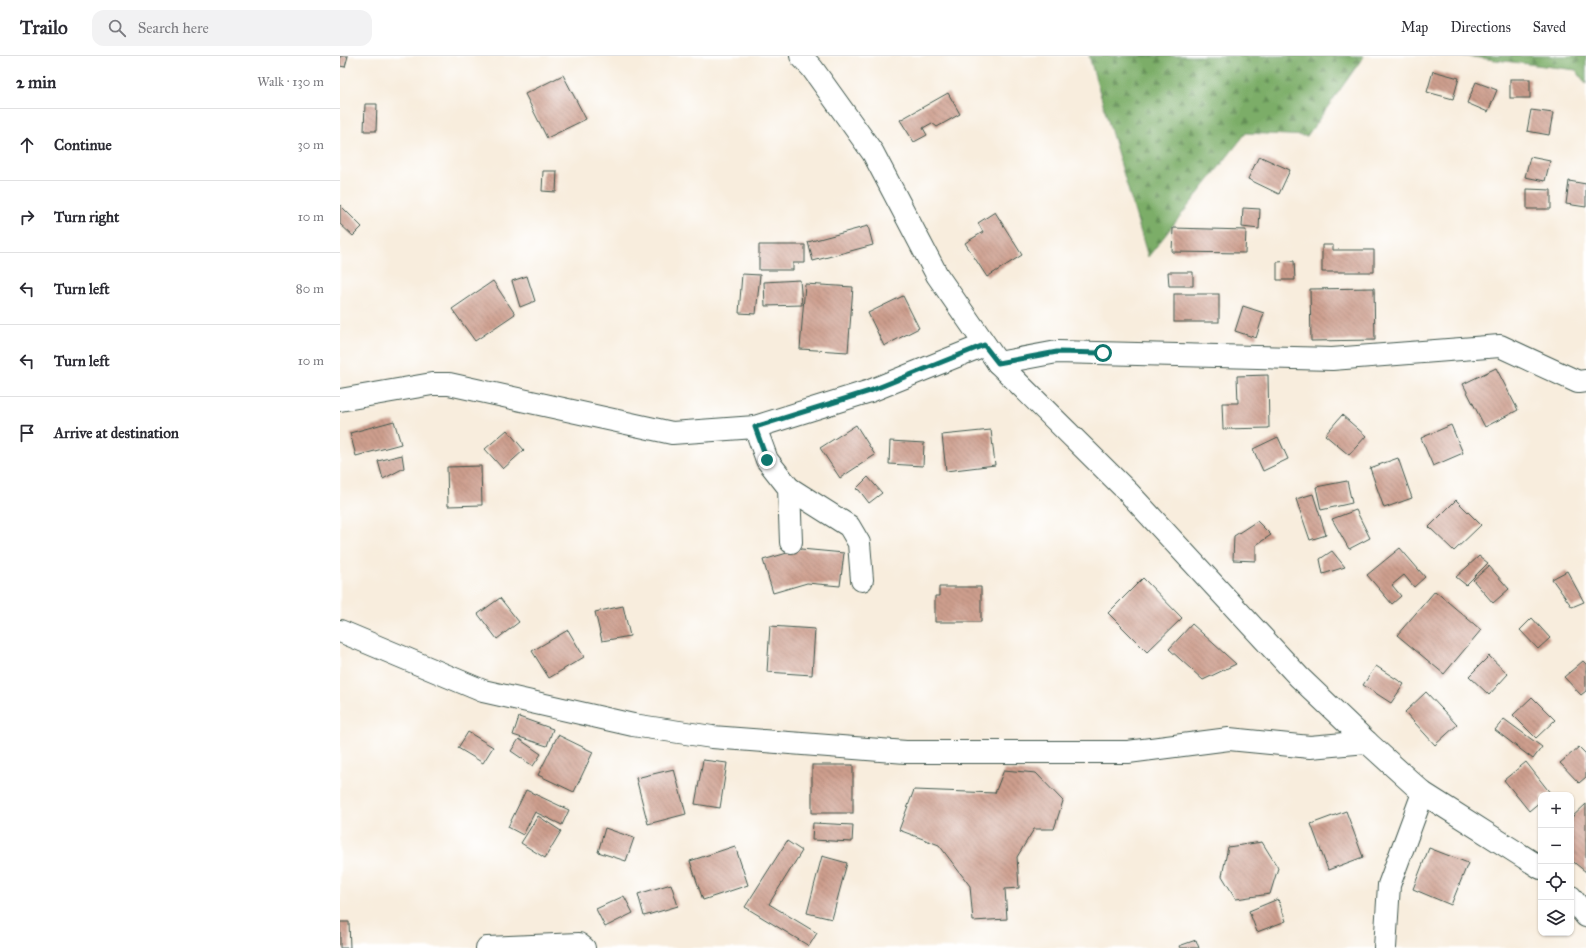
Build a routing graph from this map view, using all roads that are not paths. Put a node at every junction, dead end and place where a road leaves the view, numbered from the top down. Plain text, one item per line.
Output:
1 (801, 56) edge
2 (984, 345) junction
3 (998, 363) junction
4 (1586, 381) edge
5 (340, 400) edge
6 (755, 427) junction
7 (789, 488) junction
8 (791, 542) dead end
9 (862, 580) dead end
10 (340, 631) edge
11 (1367, 742) junction
12 (1423, 793) junction
13 (1538, 866) edge
14 (1573, 900) edge
15 (1586, 916) edge
16 (487, 948) edge
17 (584, 948) edge
18 (1385, 948) edge

1 - 2 street
2 - 3 street
2 - 6 street
3 - 4 street
3 - 11 street
5 - 6 street
6 - 7 street
7 - 8 street
7 - 9 street
10 - 11 street
11 - 12 street
12 - 13 street
12 - 18 street
14 - 15 street
16 - 17 street

